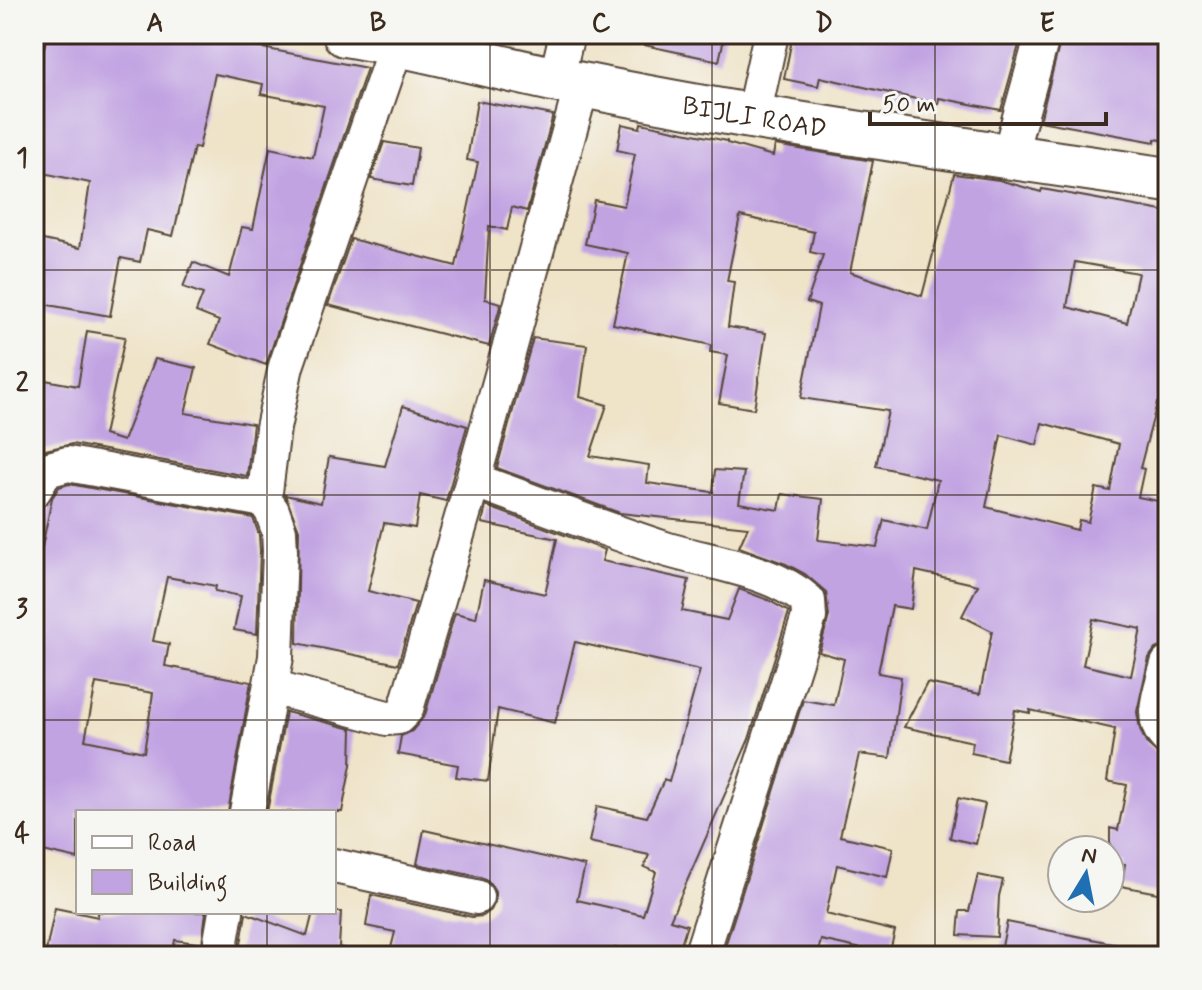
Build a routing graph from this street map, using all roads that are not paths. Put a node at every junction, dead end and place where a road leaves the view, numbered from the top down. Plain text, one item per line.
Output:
1 (345, 34) edge
2 (567, 34) edge
3 (771, 34) edge
4 (1043, 34) edge
5 (397, 43) junction
6 (569, 83) junction
7 (753, 116) junction
8 (1009, 157) junction
9 (1168, 180) edge
10 (473, 480) junction
11 (34, 490) edge
12 (264, 500) junction
13 (1168, 664) edge
14 (272, 687) junction
15 (1168, 738) edge
16 (247, 810) edge
17 (336, 866) edge
18 (476, 897) dead end
19 (701, 956) edge

1 - 5 street, BIJLI ROAD
2 - 6 street
3 - 7 street
4 - 8 street
5 - 6 street, BIJLI ROAD
5 - 12 street
6 - 7 street, BIJLI ROAD
6 - 10 street
7 - 8 street, BIJLI ROAD
8 - 9 street, BIJLI ROAD
10 - 14 street
10 - 19 street
11 - 12 street
12 - 14 street
13 - 15 street
14 - 16 street
17 - 18 street

